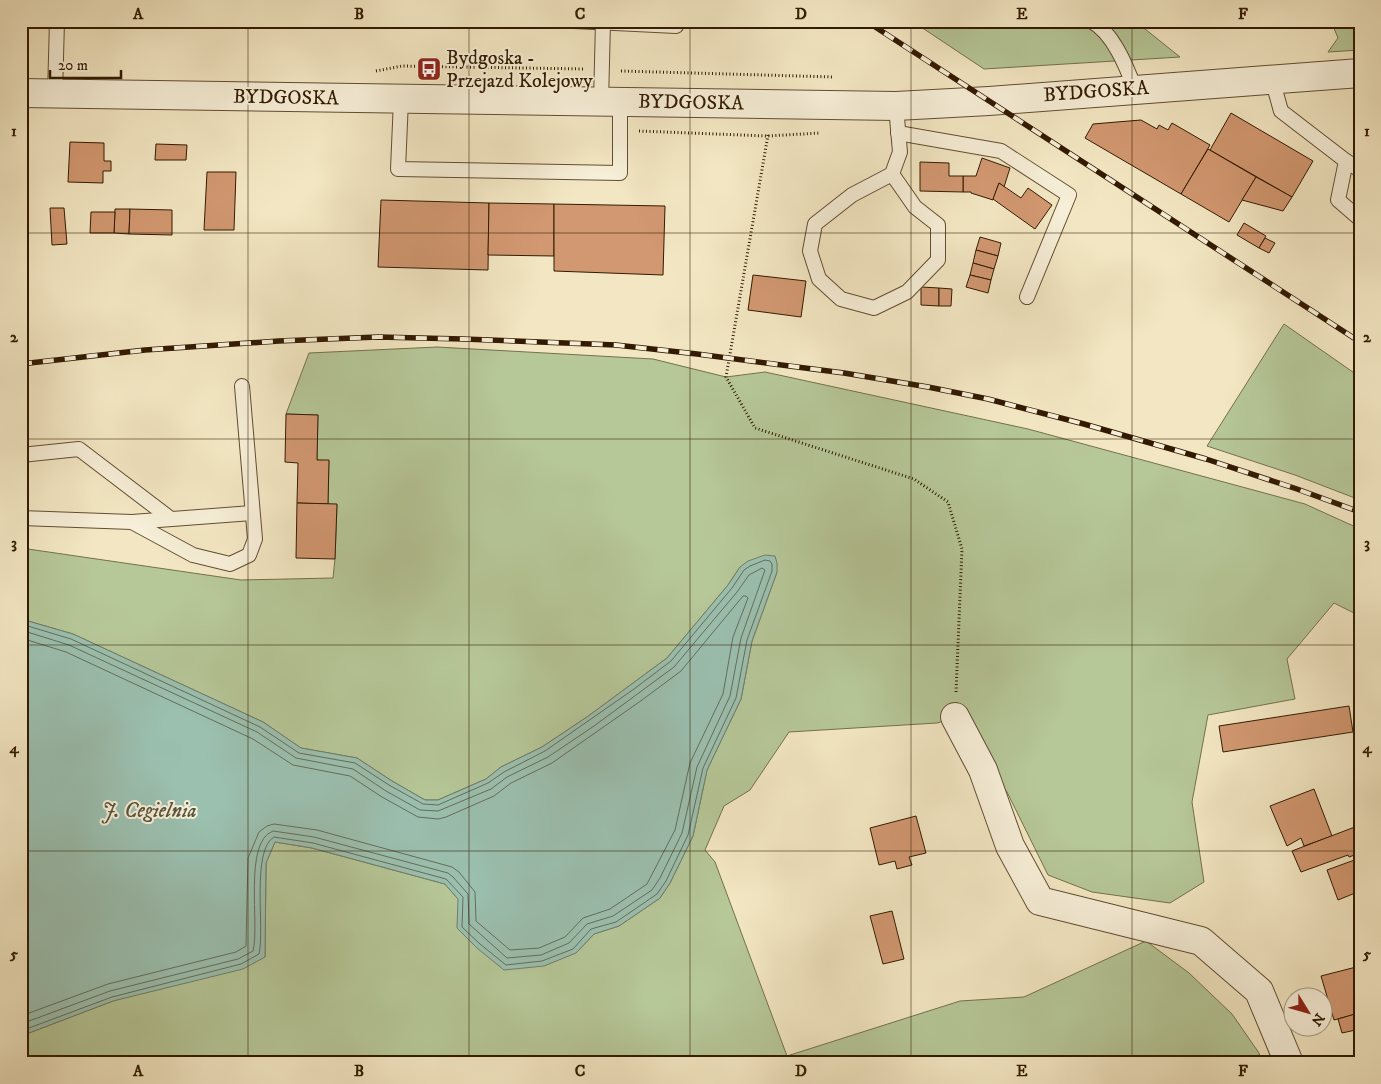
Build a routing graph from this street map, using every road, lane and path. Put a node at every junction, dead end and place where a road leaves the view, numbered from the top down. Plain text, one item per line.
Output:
1 (57, 21) edge
2 (574, 21) edge
3 (1091, 21) edge
4 (602, 22) edge
5 (676, 26) dead end
6 (402, 66) dead end
7 (602, 70) junction
8 (1357, 75) edge
9 (841, 77) dead end
10 (1272, 80) junction
11 (1136, 89) junction
12 (21, 93) edge
13 (55, 94) junction
14 (401, 100) junction
15 (610, 102) junction
16 (770, 104) junction
17 (896, 106) junction
18 (898, 133) junction
19 (1346, 160) junction
20 (1360, 170) edge
21 (892, 174) junction
22 (1360, 218) edge
23 (1027, 297) dead end
24 (242, 386) dead end
25 (21, 455) edge
26 (252, 513) junction
27 (21, 518) edge
28 (171, 519) junction
29 (132, 522) junction
30 (955, 718) joint
31 (1289, 1063) edge

1 - 13 lane
2 - 4 lane
3 - 11 lane
4 - 5 lane
4 - 7 lane
6 - 7 path
7 - 9 path
7 - 15 lane
8 - 10 street, BYDGOSKA
10 - 11 street, BYDGOSKA
10 - 19 lane
11 - 17 street, BYDGOSKA
12 - 13 street, BYDGOSKA
13 - 14 street, BYDGOSKA
14 - 15 street, BYDGOSKA
14 - 15 lane
15 - 16 street, BYDGOSKA
16 - 17 street, BYDGOSKA
16 - 30 path
17 - 18 lane
18 - 21 lane
18 - 23 lane
19 - 20 lane
19 - 22 lane
21 - 21 lane
24 - 26 lane
25 - 28 lane
26 - 28 lane
26 - 29 lane
27 - 29 lane
28 - 29 lane
30 - 31 street

